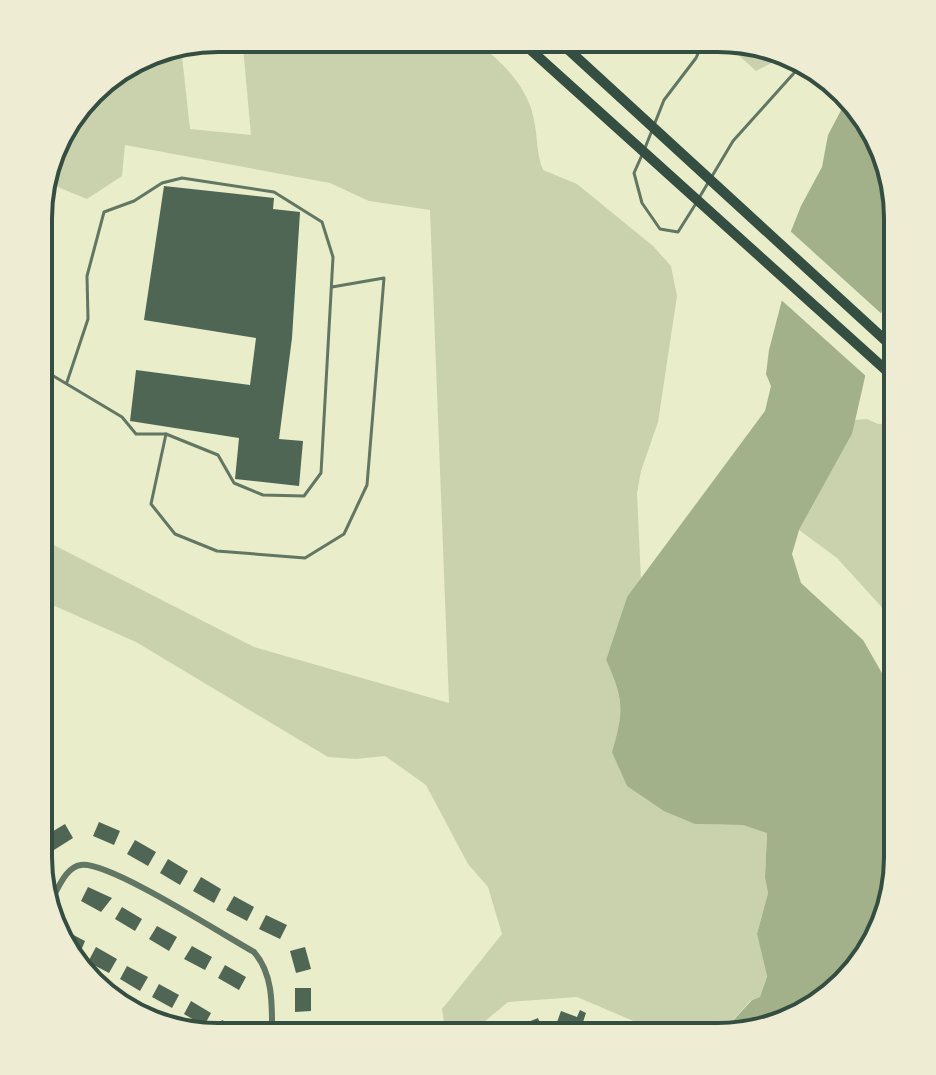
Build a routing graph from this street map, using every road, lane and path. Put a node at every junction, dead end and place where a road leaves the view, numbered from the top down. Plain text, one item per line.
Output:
1 (533, 52) edge
2 (571, 52) edge
3 (699, 52) edge
4 (795, 72) edge
5 (331, 288) junction
6 (884, 339) edge
7 (884, 368) edge
8 (52, 374) edge
9 (67, 382) junction
10 (166, 434) junction
11 (56, 892) edge
12 (271, 1023) edge

1 - 7 highway
2 - 6 highway
3 - 4 lane
5 - 9 lane
5 - 10 lane
5 - 10 lane
8 - 9 lane
9 - 10 lane
11 - 12 street

